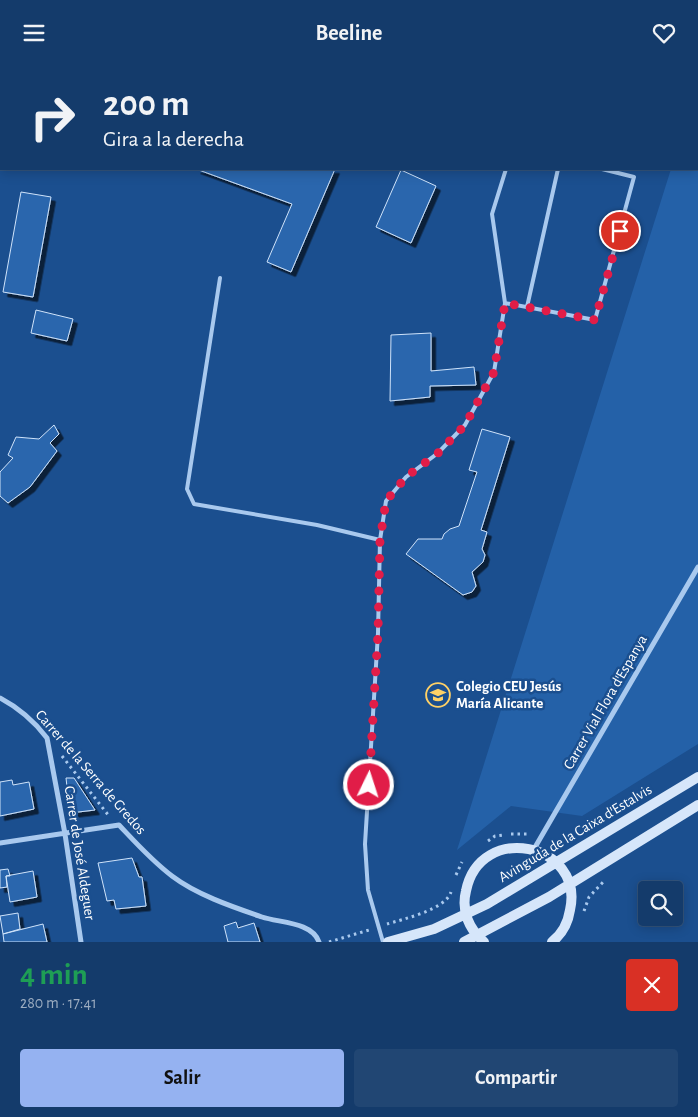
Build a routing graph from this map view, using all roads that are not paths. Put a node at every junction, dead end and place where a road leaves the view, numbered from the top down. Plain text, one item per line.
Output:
1 (506, 170) edge
2 (558, 170) edge
3 (606, 170) edge
4 (220, 278) dead end
5 (505, 303) junction
6 (527, 307) junction
7 (380, 540) junction
8 (698, 567) edge
9 (0, 698) edge
10 (47, 738) joint
11 (698, 777) edge
12 (698, 805) edge
13 (65, 834) junction
14 (0, 843) edge
15 (534, 849) junction
16 (557, 863) junction
17 (569, 885) junction
18 (466, 914) junction
19 (481, 939) edge
20 (554, 941) edge
21 (81, 942) edge
22 (319, 942) edge
23 (383, 942) edge
24 (388, 942) edge
25 (464, 942) edge

1 - 5 lane
2 - 6 lane
3 - 6 lane
4 - 7 lane
5 - 6 lane
5 - 7 lane
7 - 23 lane
8 - 15 street, Carrer Vial Flora d'Espanya
9 - 10 street, Carrer de la Serra de Gredos
10 - 13 street, Carrer de José Aldeguer
11 - 16 main road, Avinguda de la Caixa d'Estalvis
12 - 17 main road
13 - 14 street
13 - 21 street, Carrer de José Aldeguer
13 - 22 street, Carrer de la Serra de Gredos
15 - 16 main road
15 - 18 main road
16 - 17 main road
16 - 18 main road, Avinguda de la Caixa d'Estalvis
17 - 19 main road
17 - 20 main road
18 - 19 main road
18 - 24 main road, Avinguda de la Caixa d'Estalvis
19 - 25 main road

